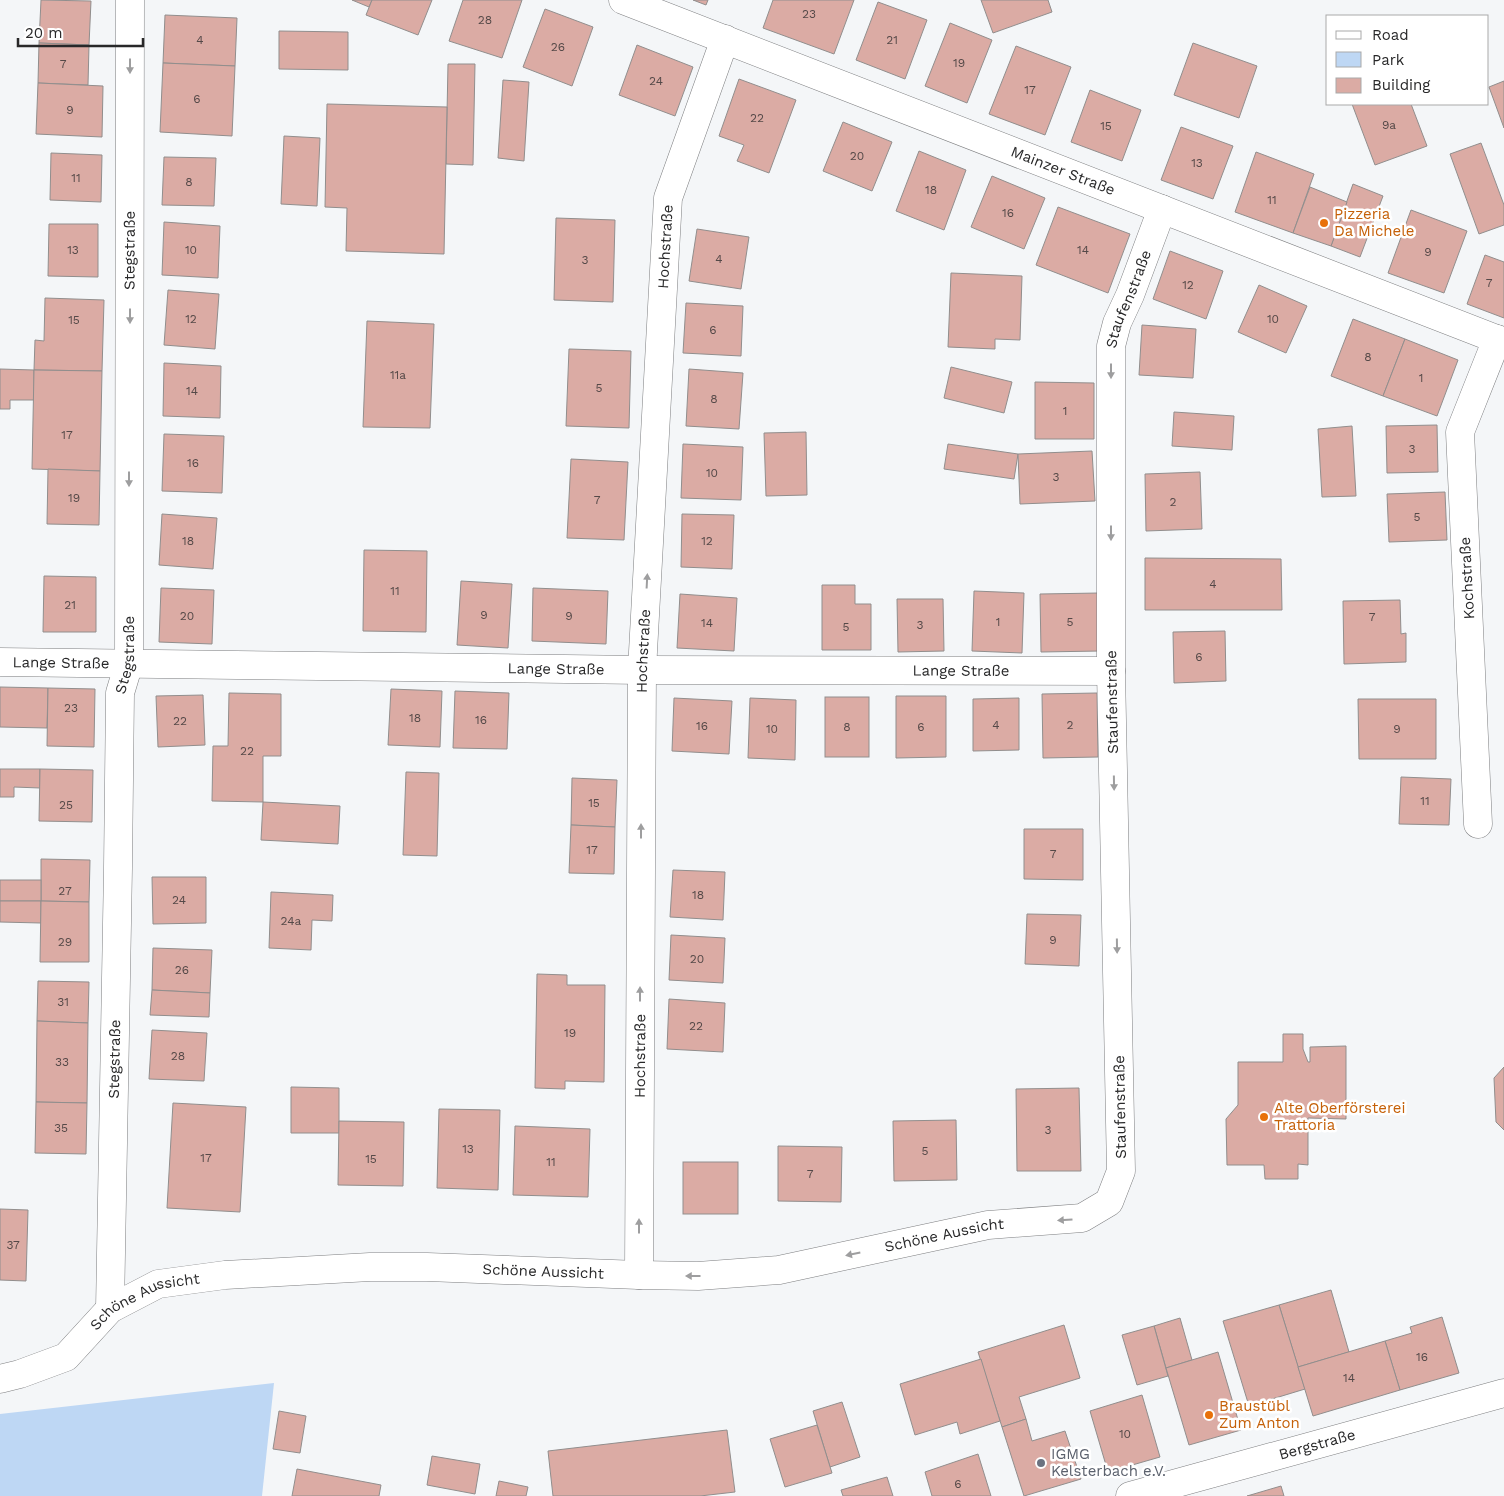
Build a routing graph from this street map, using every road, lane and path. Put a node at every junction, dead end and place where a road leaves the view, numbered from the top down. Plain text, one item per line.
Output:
1 (130, 0) edge
2 (623, 0) edge
3 (724, 39) junction
4 (1162, 209) junction
5 (1501, 340) edge
6 (0, 662) edge
7 (129, 663) junction
8 (642, 670) junction
9 (1111, 671) junction
10 (1478, 824) dead end
11 (1109, 1202) joint
12 (638, 1275) junction
13 (110, 1309) junction
14 (0, 1379) edge
15 (1504, 1393) edge
16 (1130, 1496) edge

1 -> 7 street, Stegstraße
2 - 3 street, Mainzer Straße
3 - 4 street, Mainzer Straße
8 -> 3 street, Hochstraße
4 - 5 street, Mainzer Straße
4 -> 9 street, Staufenstraße
5 - 10 street, Kochstraße
6 - 7 street, Lange Straße
7 - 8 street, Lange Straße
7 - 13 street, Stegstraße
8 - 9 street, Lange Straße
12 -> 8 street, Hochstraße
9 -> 11 street, Staufenstraße
11 -> 12 street, Schöne Aussicht
12 - 13 street, Schöne Aussicht
13 - 14 street, Schöne Aussicht
15 - 16 street, Bergstraße

